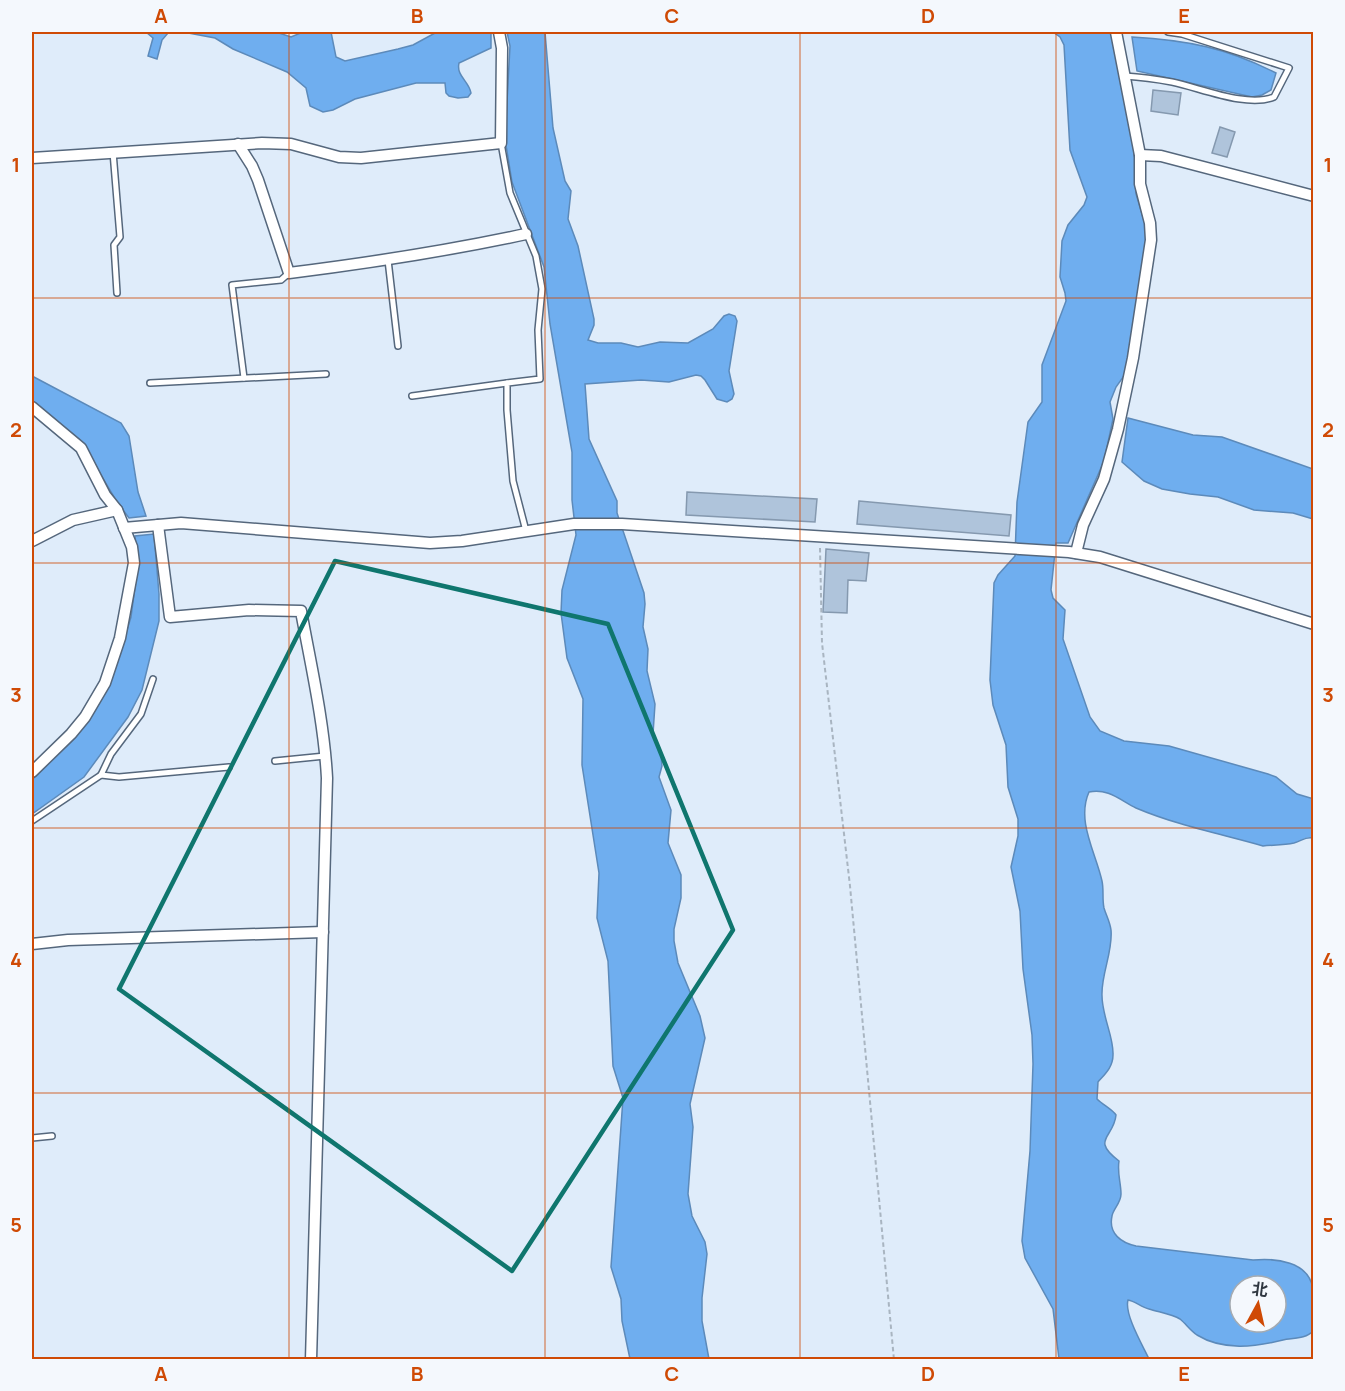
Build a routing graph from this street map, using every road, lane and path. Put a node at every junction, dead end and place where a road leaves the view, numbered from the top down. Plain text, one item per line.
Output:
1 (499, 32) edge
2 (1116, 32) edge
3 (1168, 32) edge
4 (1125, 76) junction
5 (501, 143) junction
6 (238, 144) junction
7 (113, 152) junction
8 (1140, 155) junction
9 (32, 158) edge
10 (1314, 196) edge
11 (526, 234) junction
12 (388, 260) junction
13 (289, 273) junction
14 (117, 293) dead end
15 (398, 346) dead end
16 (326, 374) dead end
17 (244, 378) junction
18 (150, 383) dead end
19 (507, 383) junction
20 (412, 396) dead end
21 (32, 407) edge
22 (117, 510) junction
23 (158, 525) junction
24 (124, 528) junction
25 (526, 531) junction
26 (820, 536) junction
27 (32, 541) edge
28 (1073, 553) junction
29 (1314, 624) edge
30 (153, 679) dead end
31 (326, 756) junction
32 (275, 761) dead end
33 (229, 767) dead end
34 (32, 771) edge
35 (101, 775) junction
36 (32, 821) edge
37 (323, 932) junction
38 (32, 944) edge
39 (52, 1136) dead end
40 (32, 1138) edge
41 (311, 1359) edge
42 (894, 1359) edge

1 - 5 street
2 - 4 street
3 - 4 lane
4 - 8 street
5 - 6 street
5 - 11 lane
6 - 7 street
6 - 13 street
7 - 9 street
7 - 14 lane
8 - 10 street
8 - 28 street
11 - 12 street
11 - 19 lane
12 - 13 street
12 - 15 lane
13 - 17 lane
16 - 17 lane
17 - 18 lane
19 - 20 lane
19 - 25 lane
21 - 22 street
22 - 24 street
22 - 27 street
23 - 24 street
23 - 25 street
23 - 31 street
24 - 34 street
25 - 26 street
26 - 28 street
26 - 42 path
28 - 29 street
30 - 35 lane
31 - 32 lane
31 - 37 street
33 - 35 lane
35 - 36 lane
37 - 38 street
37 - 41 street
39 - 40 lane

